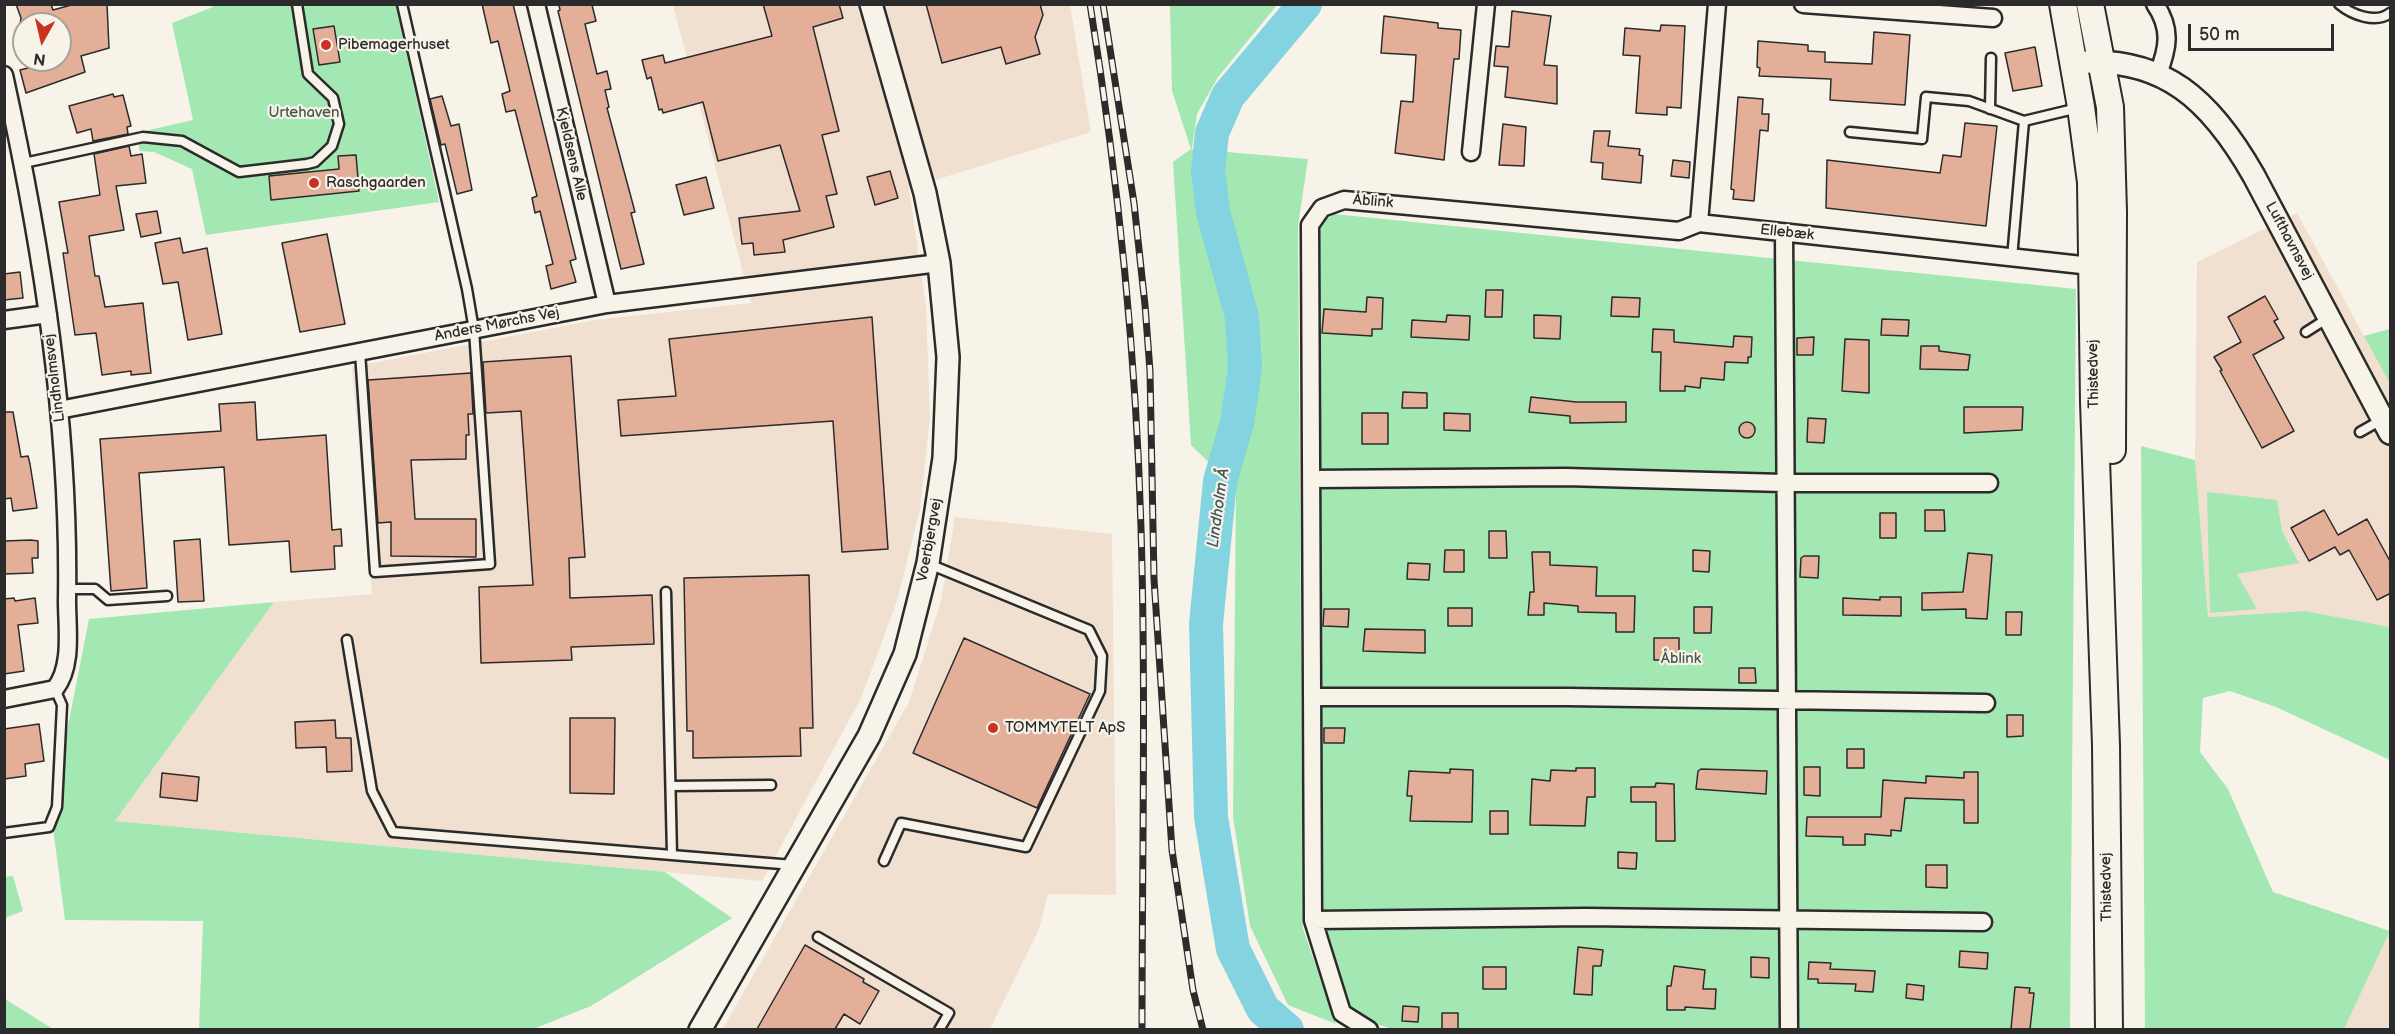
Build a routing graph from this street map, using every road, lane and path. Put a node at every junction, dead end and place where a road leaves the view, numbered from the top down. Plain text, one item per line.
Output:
1 (297, 4) edge
2 (402, 4) edge
3 (536, 4) edge
4 (871, 4) edge
5 (1486, 4) edge
6 (1717, 4) edge
7 (1803, 4) edge
8 (2063, 4) edge
9 (2090, 4) edge
10 (2155, 4) edge
11 (2339, 4) edge
12 (2391, 13) edge
13 (1993, 18) dead end
14 (1991, 58) dead end
15 (2103, 60) junction
16 (2073, 63) junction
17 (2158, 74) junction
18 (4, 75) edge
19 (2081, 107) junction
20 (1990, 109) junction
21 (2024, 121) junction
22 (1850, 132) dead end
23 (1471, 152) dead end
24 (24, 163) junction
25 (1699, 224) junction
26 (1784, 233) junction
27 (2012, 258) junction
28 (939, 263) junction
29 (2103, 267) junction
30 (607, 304) junction
31 (48, 314) junction
32 (2329, 318) junction
33 (4, 320) edge
34 (474, 330) junction
35 (2306, 332) dead end
36 (360, 352) junction
37 (59, 410) junction
38 (2387, 426) edge
39 (2360, 432) dead end
40 (1312, 479) junction
41 (1783, 483) junction
42 (1989, 483) dead end
43 (928, 563) junction
44 (68, 589) junction
45 (666, 592) dead end
46 (167, 596) dead end
47 (347, 640) dead end
48 (57, 686) junction
49 (1312, 697) junction
50 (4, 699) edge
51 (1787, 702) junction
52 (1986, 703) dead end
53 (771, 784) dead end
54 (670, 786) junction
55 (4, 832) edge
56 (672, 855) junction
57 (884, 861) dead end
58 (794, 865) junction
59 (1790, 919) junction
60 (1313, 920) junction
61 (1983, 922) dead end
62 (818, 937) dead end
63 (700, 1029) edge
64 (939, 1029) edge
65 (1369, 1029) edge
66 (1789, 1029) edge
67 (2109, 1029) edge

1 - 24 lane
2 - 34 lane
3 - 30 street, Kjeldsens Alle
4 - 28 street, Voerbjergvej
5 - 23 street
6 - 25 street
7 - 13 street
8 - 16 main road, Thistedvej
9 - 15 main road, Thistedvej
10 - 17 street
11 - 12 lane
14 - 20 lane
15 - 16 street, Lufthavnsvej
15 - 17 street, Lufthavnsvej
15 - 29 main road, Thistedvej
16 - 19 main road, Thistedvej
17 - 32 street, Lufthavnsvej
18 - 24 street, Lindholmsvej
19 - 21 lane
19 - 29 main road, Thistedvej
20 - 21 lane
20 - 22 lane
21 - 27 lane
24 - 31 street, Lindholmsvej
25 - 26 street, Ellebæk
25 - 40 street, Åblink
26 - 27 street, Ellebæk
26 - 41 street
27 - 29 street, Ellebæk
28 - 30 street, Anders Mørchs Vej
28 - 43 street, Voerbjergvej
29 - 67 main road, Thistedvej
30 - 34 street, Anders Mørchs Vej
31 - 33 street
31 - 37 street, Lindholmsvej
32 - 35 lane
32 - 38 street, Lufthavnsvej
34 - 36 street, Anders Mørchs Vej
34 - 36 lane
36 - 37 street, Anders Mørchs Vej
37 - 44 street, Lindholmsvej
38 - 39 lane
40 - 41 street
40 - 49 street, Åblink
41 - 42 street
41 - 51 street
43 - 57 lane
43 - 58 street, Voerbjergvej
44 - 46 lane
44 - 48 street, Lindholmsvej
45 - 54 lane
47 - 56 lane
48 - 50 street
48 - 55 lane
49 - 51 street
49 - 60 street, Åblink
51 - 52 street
51 - 59 street
53 - 54 lane
54 - 56 lane
56 - 58 lane
58 - 63 street, Voerbjergvej
59 - 60 street
59 - 61 street
59 - 66 street
60 - 65 street, Åblink
62 - 64 lane

